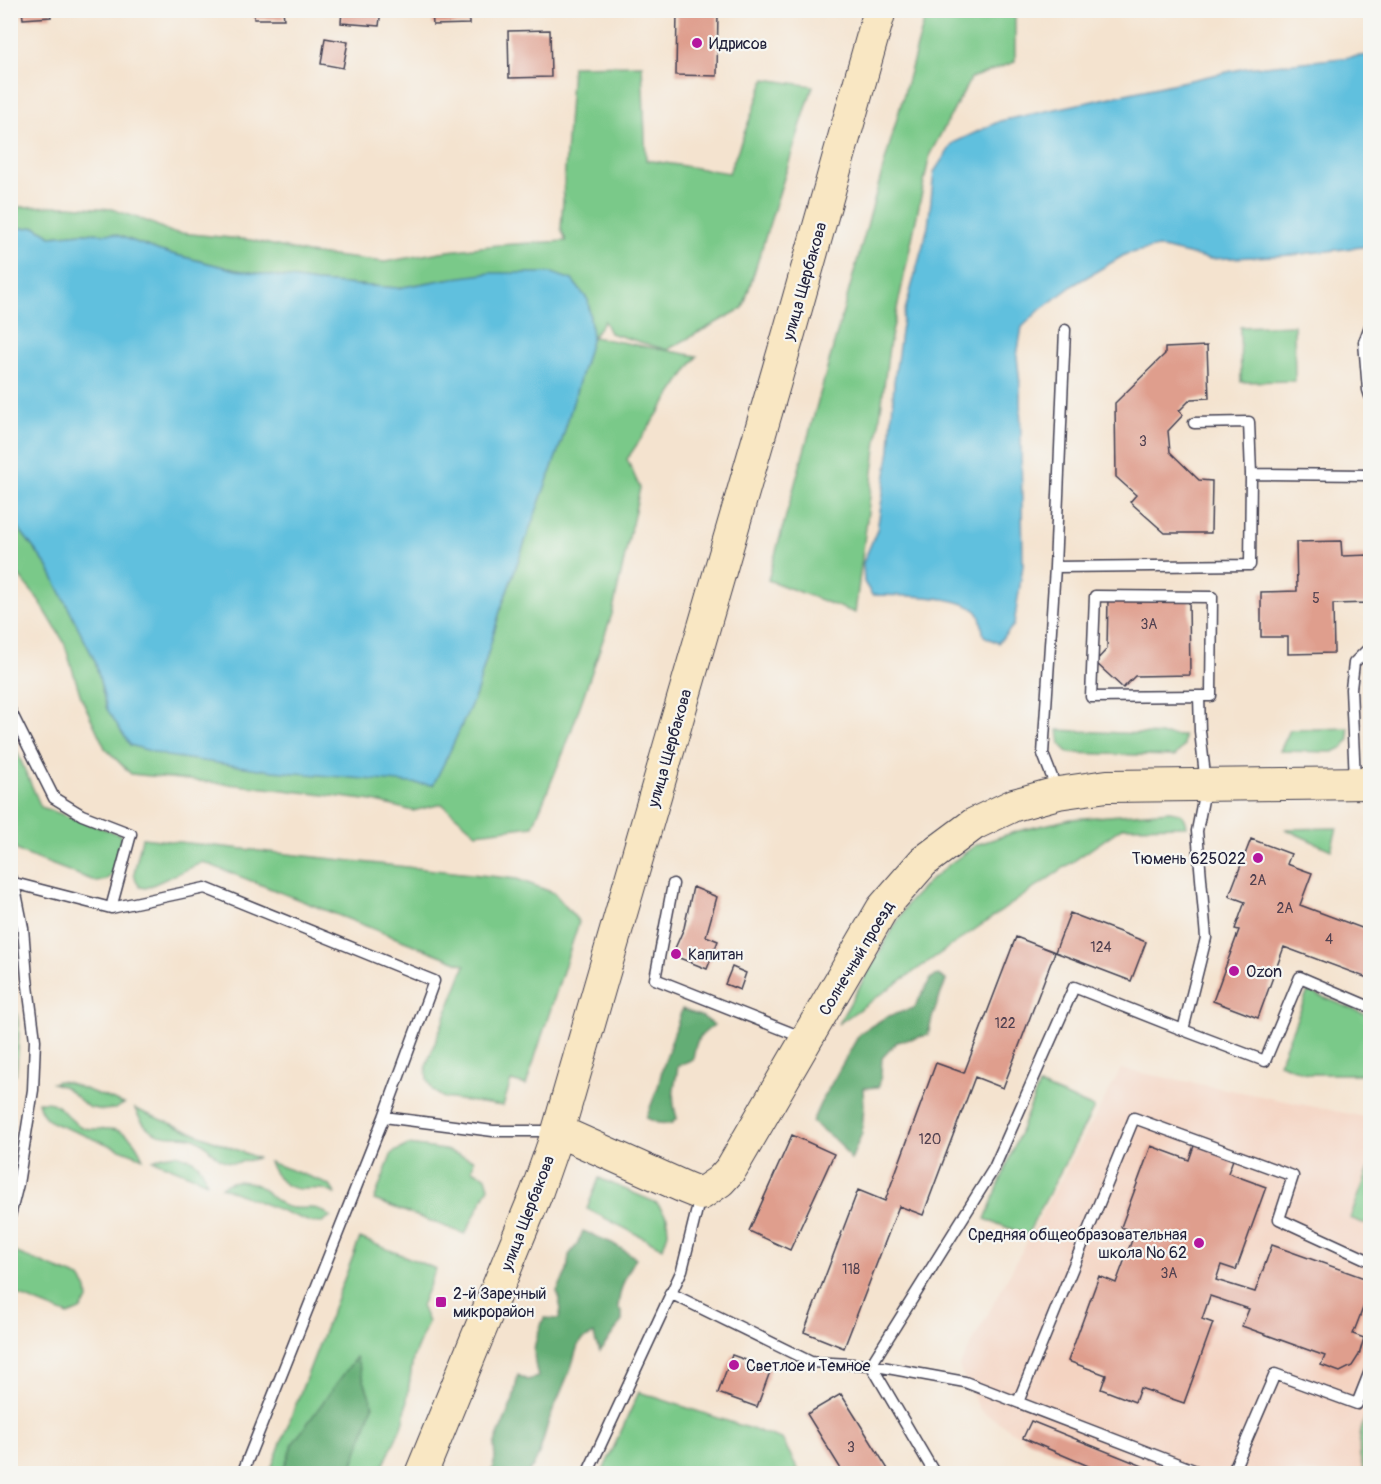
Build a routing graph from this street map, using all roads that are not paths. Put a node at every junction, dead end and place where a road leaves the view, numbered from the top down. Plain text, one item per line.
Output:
1 (880, 10) edge
2 (1371, 326) edge
3 (1065, 330) dead end
4 (1371, 396) edge
5 (1194, 423) dead end
6 (1251, 474) junction
7 (1371, 475) edge
8 (1055, 567) junction
9 (1371, 647) edge
10 (1199, 696) junction
11 (10, 710) edge
12 (1363, 783) edge
13 (1206, 784) junction
14 (1058, 793) junction
15 (12, 881) edge
16 (673, 884) dead end
17 (111, 908) junction
18 (1371, 1007) edge
19 (1183, 1030) junction
20 (807, 1039) junction
21 (384, 1117) junction
22 (558, 1131) junction
23 (701, 1194) junction
24 (11, 1210) edge
25 (1371, 1261) edge
26 (670, 1293) junction
27 (871, 1365) junction
28 (1371, 1371) edge
29 (1018, 1402) junction
30 (242, 1473) edge
31 (421, 1473) edge
32 (588, 1473) edge
33 (935, 1473) edge
34 (1204, 1473) edge
35 (1232, 1473) edge

1 - 22 main road, улица Щербакова
2 - 4 lane
3 - 8 lane
5 - 6 lane
6 - 7 lane
6 - 8 lane
8 - 14 lane
9 - 12 lane
10 - 10 lane
10 - 13 lane
11 - 17 lane
12 - 13 main road, Солнечный проезд
13 - 14 main road, Солнечный проезд
13 - 19 lane
14 - 20 main road, Солнечный проезд
15 - 17 lane
15 - 24 lane
16 - 20 lane
17 - 21 lane
18 - 19 lane
19 - 27 lane
20 - 23 main road, Солнечный проезд
21 - 22 lane
21 - 30 lane
22 - 23 main road
22 - 31 main road, улица Щербакова
23 - 26 lane
25 - 29 lane
26 - 27 lane
26 - 32 lane
27 - 29 lane
27 - 33 lane
28 - 35 lane
29 - 34 lane

